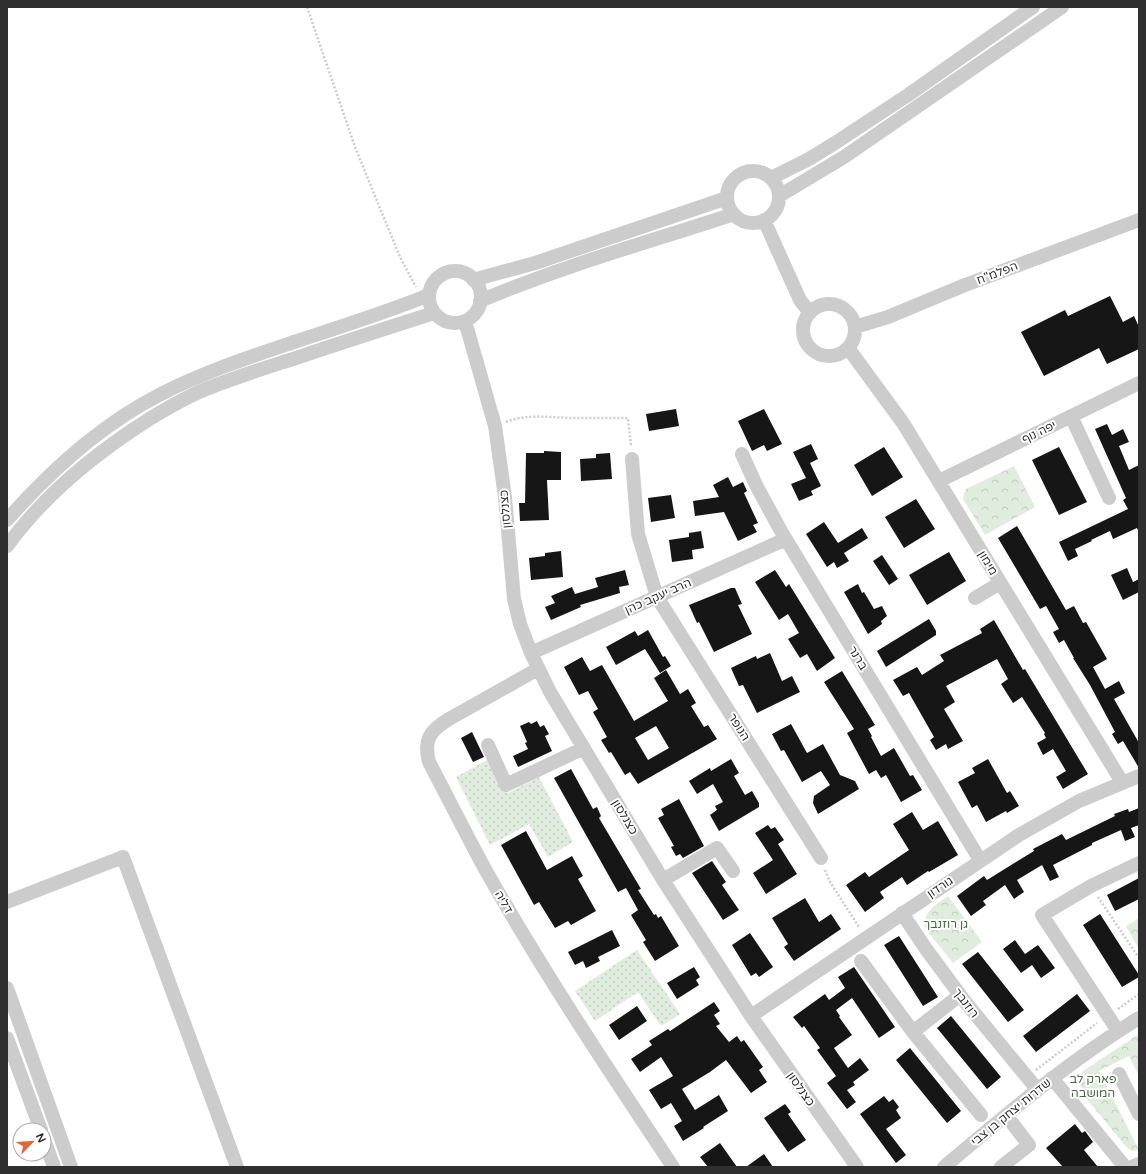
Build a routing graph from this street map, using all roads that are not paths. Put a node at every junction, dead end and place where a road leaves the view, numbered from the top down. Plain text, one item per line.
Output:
1 (1033, 7) edge
2 (1062, 7) edge
3 (771, 178) junction
4 (779, 196) junction
5 (728, 198) junction
6 (734, 214) junction
7 (764, 220) junction
8 (1139, 220) edge
9 (473, 280) junction
10 (426, 297) junction
11 (480, 301) junction
12 (434, 313) junction
13 (810, 313) junction
14 (465, 321) junction
15 (855, 327) junction
16 (848, 348) junction
17 (1139, 383) edge
18 (1071, 416) junction
19 (742, 454) dead end
20 (632, 459) road end
21 (939, 481) junction
22 (1110, 498) dead end
23 (7, 520) edge
24 (786, 539) junction
25 (7, 546) edge
26 (1000, 582) junction
27 (657, 597) junction
28 (975, 598) dead end
29 (530, 653) junction
30 (538, 669) junction
31 (488, 745) dead end
32 (584, 748) junction
33 (1139, 776) edge
34 (1122, 782) junction
35 (821, 858) road end
36 (980, 860) junction
37 (1139, 863) edge
38 (733, 871) dead end
39 (663, 880) junction
40 (7, 902) edge
41 (902, 913) junction
42 (861, 960) dead end
43 (7, 988) edge
44 (960, 996) junction
45 (751, 1016) junction
46 (1139, 1018) edge
47 (1118, 1030) junction
48 (913, 1032) junction
49 (7, 1038) edge
50 (1119, 1074) dead end
51 (1052, 1078) junction
52 (1036, 1089) junction
53 (1139, 1114) edge
54 (981, 1115) dead end
55 (1006, 1115) junction
56 (38, 1122) edge
57 (1139, 1164) edge
58 (71, 1167) edge
59 (237, 1167) edge
60 (673, 1167) edge
61 (857, 1167) edge
62 (944, 1167) edge
63 (1001, 1167) edge
64 (1125, 1167) edge
65 (1132, 1167) edge

1 - 3 street
2 - 4 street
3 - 4 street
3 - 5 street
4 - 7 street
5 - 6 street
5 - 9 street
6 - 7 street
6 - 11 street
7 - 13 street
8 - 15 street, הפלמ"ח
9 - 10 street
9 - 11 street
10 - 12 street
10 - 23 street
11 - 14 street
12 - 14 street
12 - 25 street
13 - 15 street
13 - 16 street
14 - 29 street, כצנלסון
15 - 16 street
16 - 21 street, מימון
17 - 18 street, יפה נוף
18 - 21 street, יפה נוף
18 - 22 street
19 - 24 street, ברנר
20 - 27 street, הנופר
21 - 26 street, מימון
24 - 27 street, הרב יעקב כהן
24 - 36 street, ברנר
26 - 28 street
26 - 34 street, מימון
27 - 29 street, הרב יעקב כהן
27 - 35 street, הנופר
29 - 30 street, כצנלסון
30 - 32 street, כצנלסון
30 - 60 street, דליה
31 - 32 street
32 - 39 street, כצנלסון
33 - 34 street, גורדון
34 - 36 street, גורדון
36 - 41 street, גורדון
37 - 47 street
38 - 39 street
39 - 45 street, כצנלסון
40 - 59 street
41 - 44 street, רוזנבך
41 - 45 street, גורדון
42 - 48 street
43 - 58 street
44 - 48 street
44 - 52 street, רוזנבך
45 - 61 street, כצנלסון
46 - 47 street, שדרות יצחק בן צבי
47 - 51 street, שדרות יצחק בן צבי
48 - 54 street
49 - 56 street
50 - 53 street
51 - 52 street, שדרות יצחק בן צבי
51 - 64 street
52 - 55 street, שדרות יצחק בן צבי
55 - 62 street, שדרות יצחק בן צבי
55 - 63 street
57 - 65 street

